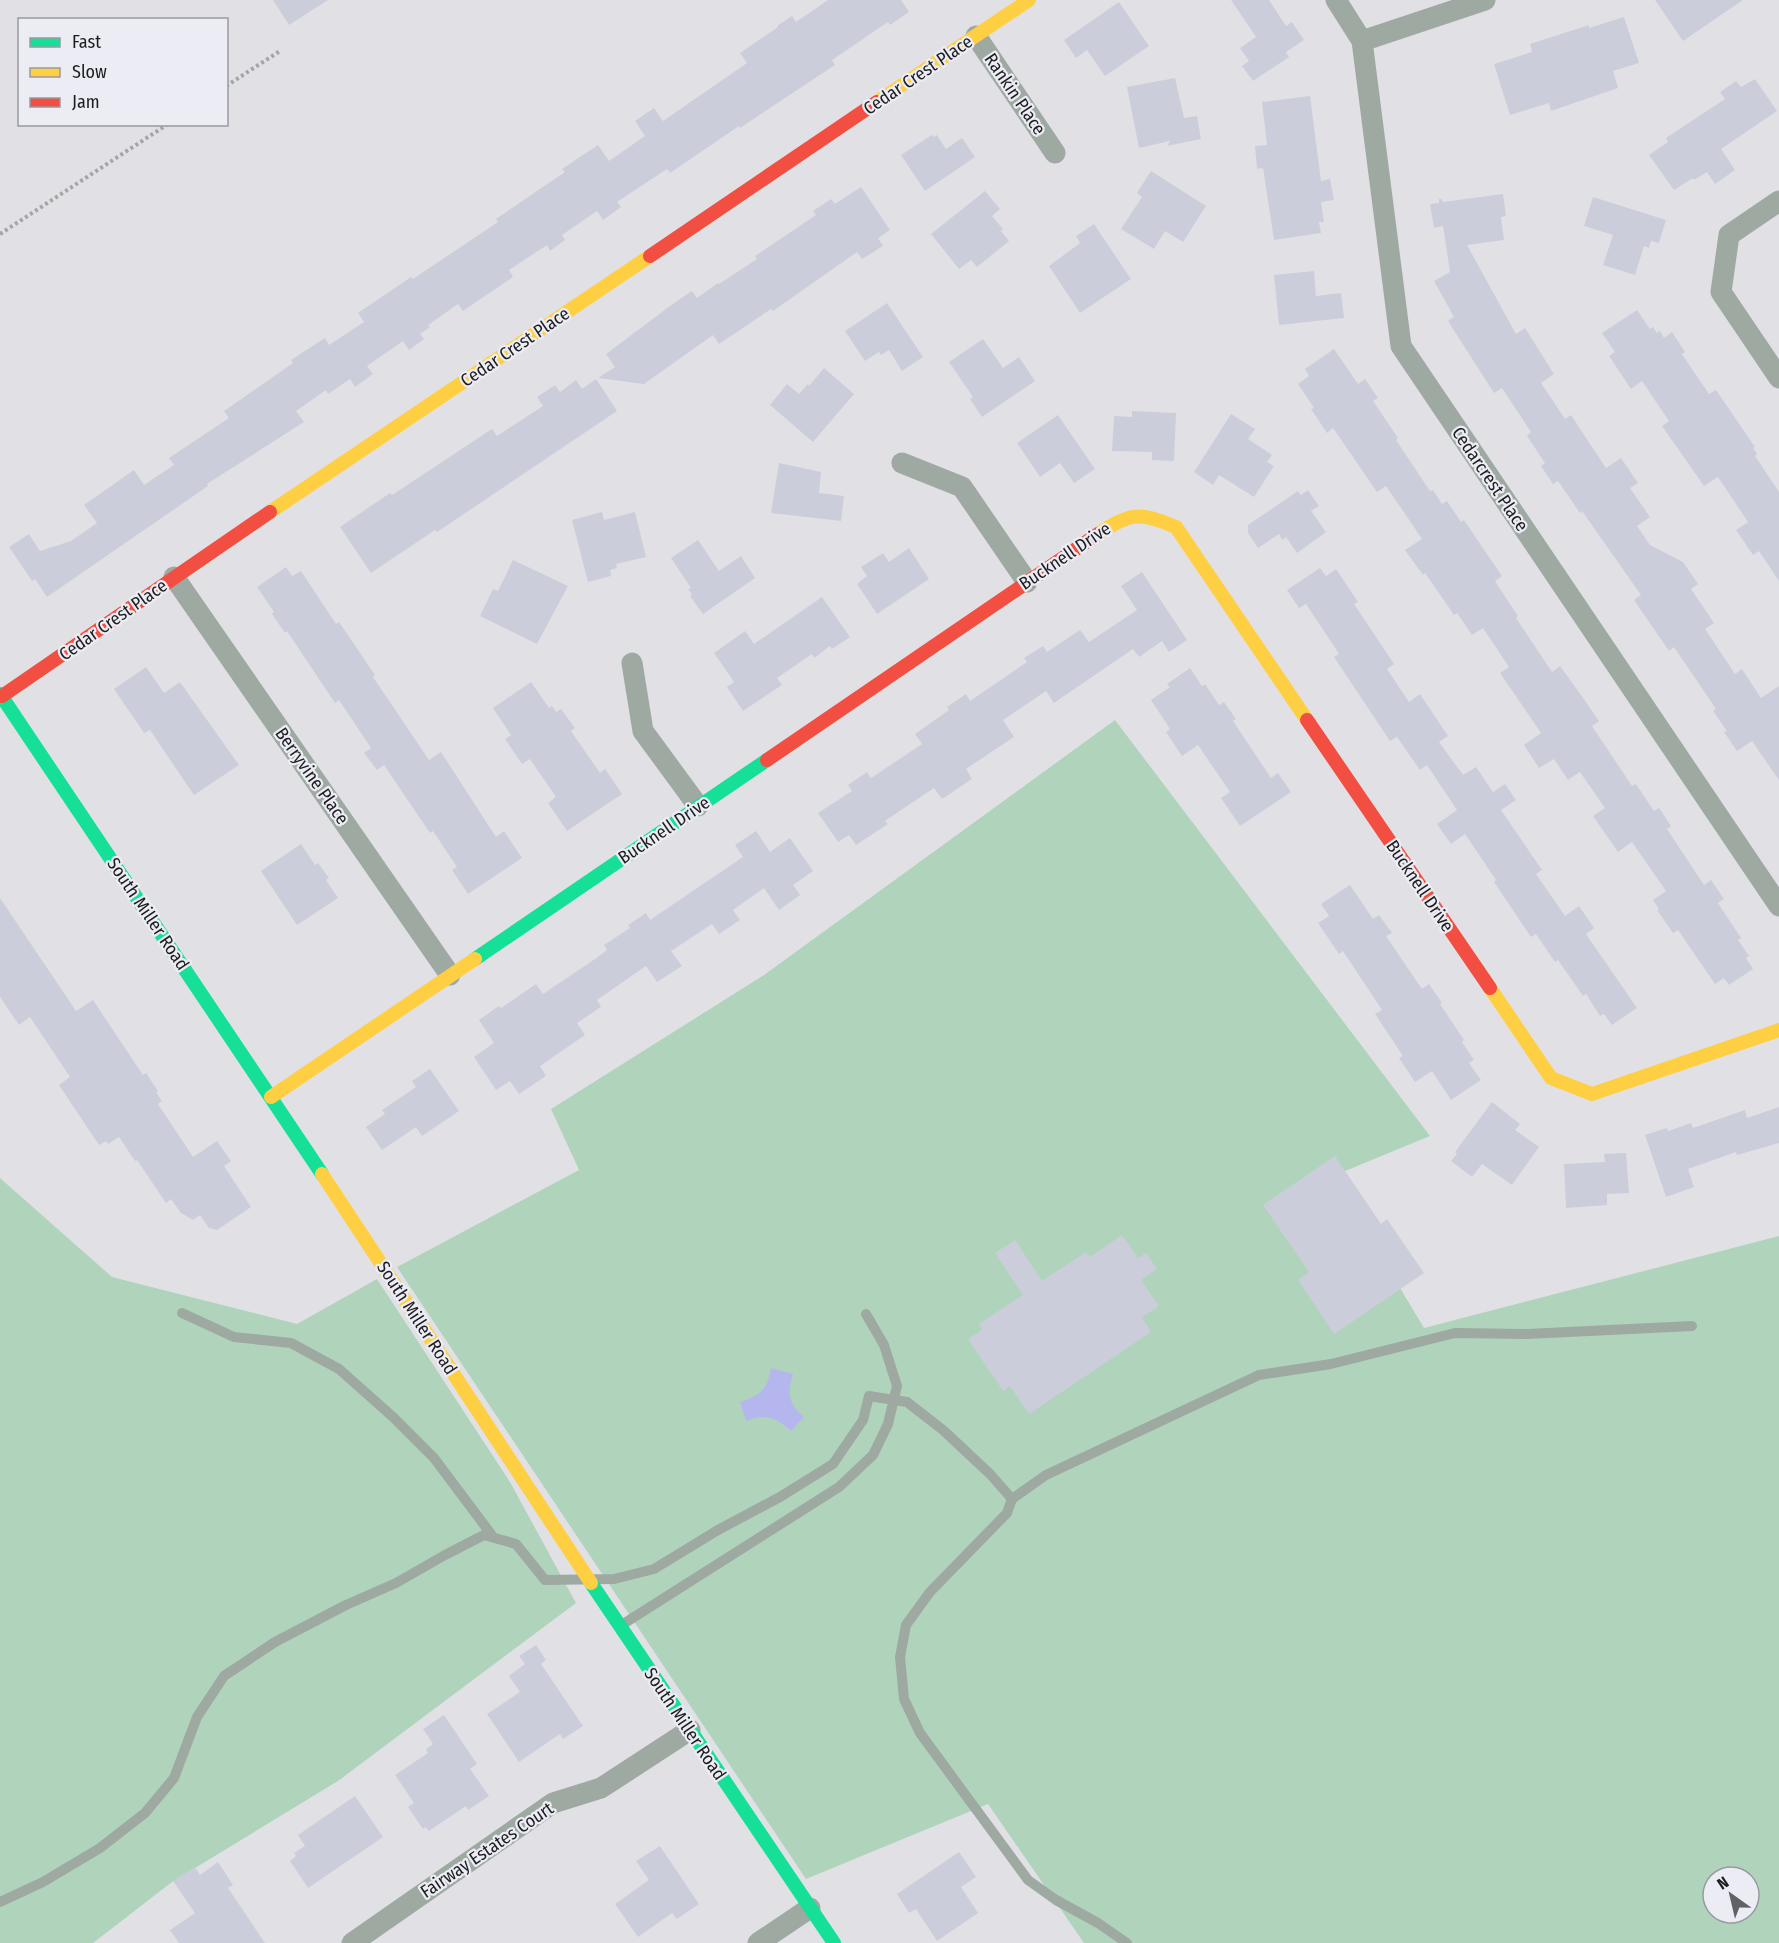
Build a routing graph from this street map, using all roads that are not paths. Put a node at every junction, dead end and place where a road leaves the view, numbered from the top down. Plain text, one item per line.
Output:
1 (1029, 0) edge
2 (1336, 0) edge
3 (1485, 0) edge
4 (976, 36) junction
5 (1362, 41) junction
6 (1055, 153) dead end
7 (1779, 201) edge
8 (1779, 378) edge
9 (902, 463) dead end
10 (174, 577) junction
11 (1027, 582) junction
12 (632, 663) dead end
13 (1, 695) edge
14 (698, 806) junction
15 (1779, 906) edge
16 (450, 975) junction
17 (1779, 1030) edge
18 (271, 1097) junction
19 (182, 1313) dead end
20 (866, 1314) dead end
21 (1692, 1326) dead end
22 (894, 1400) junction
23 (1012, 1499) junction
24 (494, 1538) junction
25 (588, 1579) junction
26 (619, 1626) junction
27 (690, 1730) junction
28 (0, 1902) edge
29 (810, 1908) junction
30 (352, 1943) edge
31 (758, 1943) edge
32 (834, 1943) edge
33 (1127, 1943) edge

1 - 4 street, Cedar Crest Place
2 - 5 street, Cedarcrest Place
3 - 5 street
4 - 6 street, Rankin Place
4 - 10 street, Cedar Crest Place
5 - 15 street, Cedarcrest Place
7 - 8 street
9 - 11 street
10 - 13 street, Cedar Crest Place
10 - 16 street, Berryvine Place
11 - 14 street, Bucknell Drive
11 - 17 street, Bucknell Drive
12 - 14 street
13 - 18 street, South Miller Road
14 - 16 street, Bucknell Drive
16 - 18 street, Bucknell Drive
18 - 25 street, South Miller Road
19 - 24 lane
20 - 22 lane
21 - 23 lane
22 - 23 lane
22 - 25 lane
22 - 26 lane
23 - 33 lane
24 - 25 lane
24 - 28 lane
25 - 26 street, South Miller Road
26 - 27 street, South Miller Road
27 - 29 street, South Miller Road
27 - 30 street, Fairway Estates Court
29 - 31 street
29 - 32 street, South Miller Road

